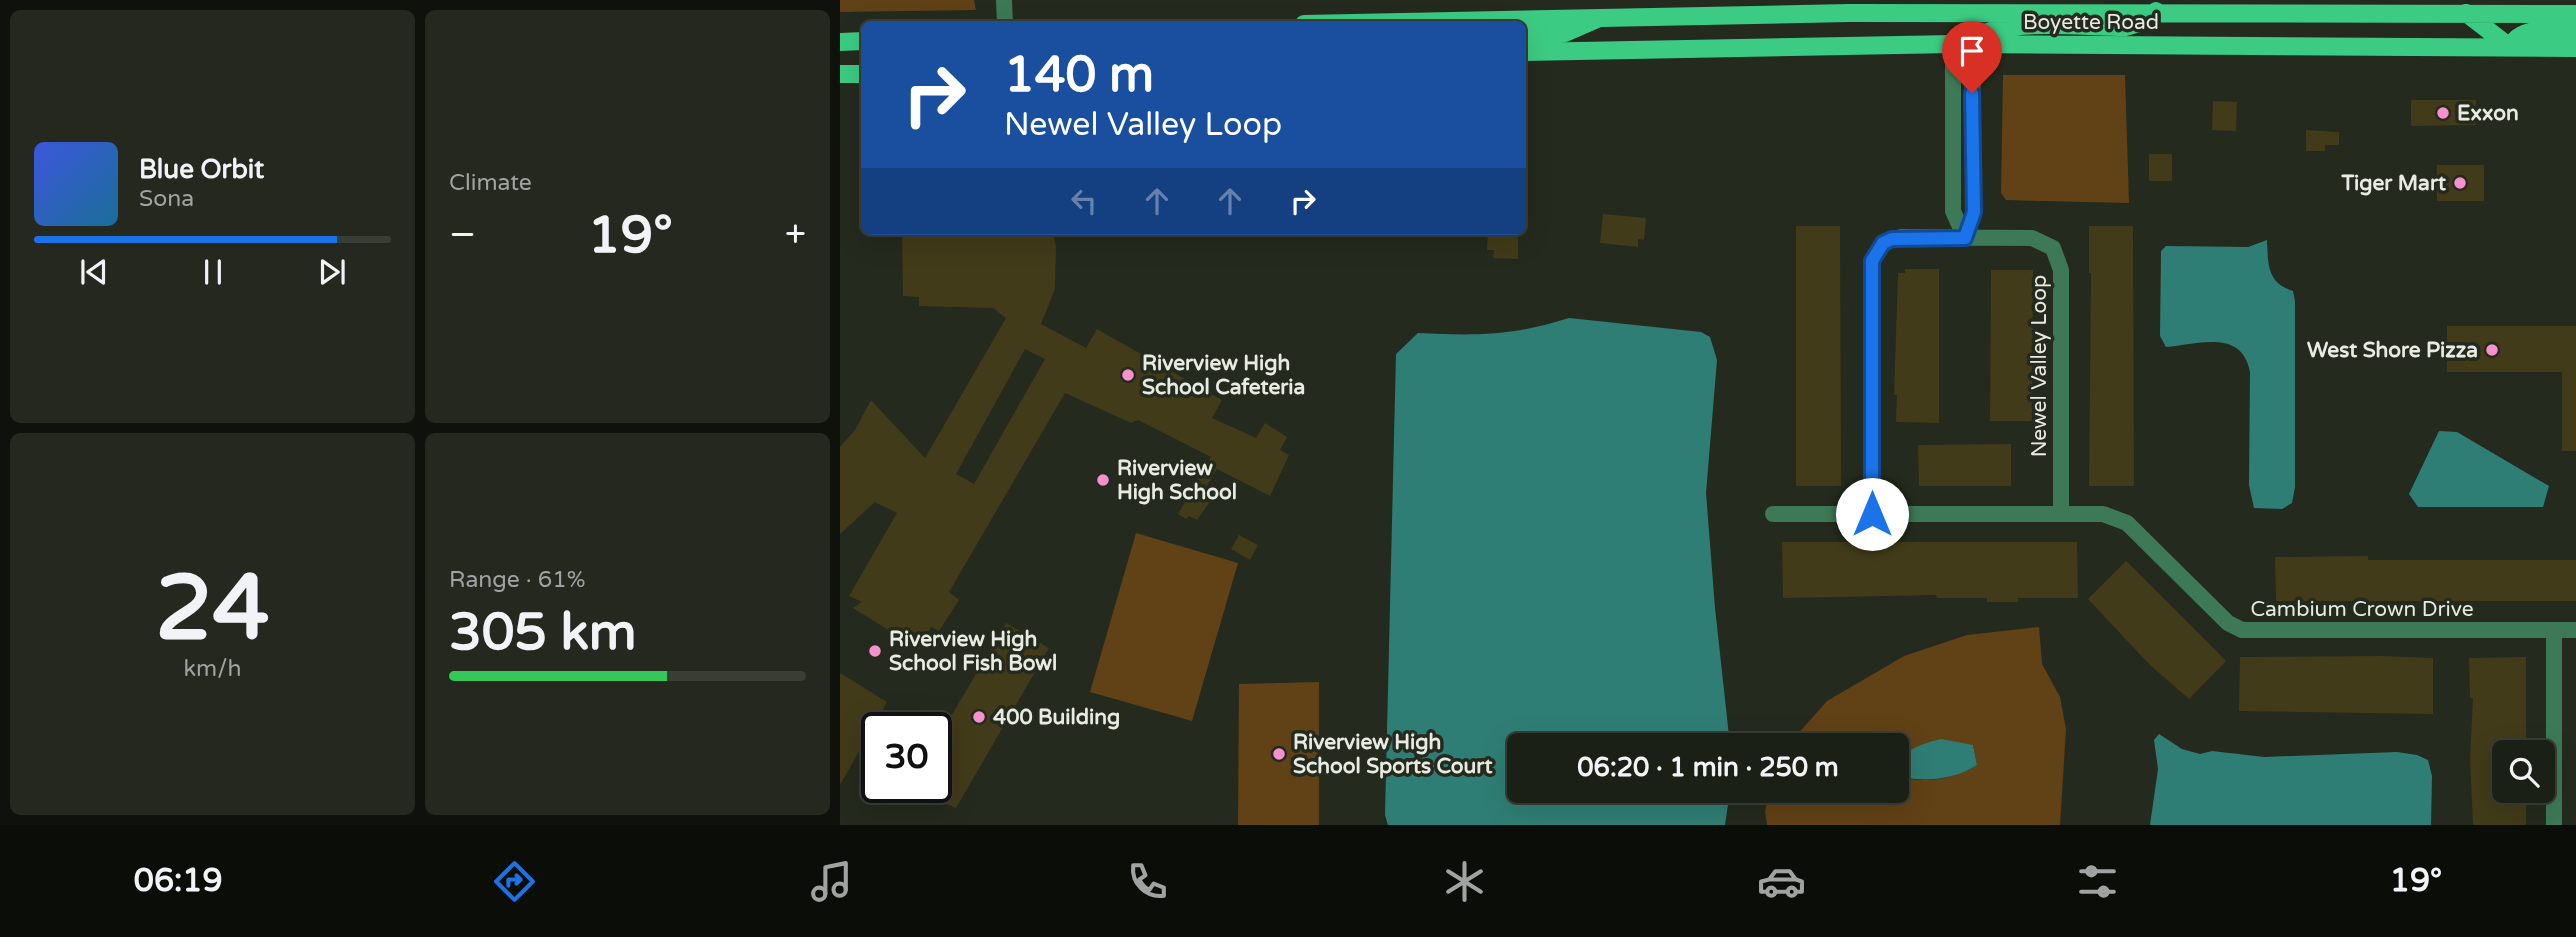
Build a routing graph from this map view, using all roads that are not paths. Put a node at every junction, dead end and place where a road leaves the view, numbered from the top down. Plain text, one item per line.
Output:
1 (1004, 0) edge
2 (2156, 11) junction
3 (2465, 13) junction
4 (2576, 14) edge
5 (1603, 16) junction
6 (1005, 21) edge
7 (1416, 21) edge
8 (2576, 31) edge
9 (1526, 36) edge
10 (861, 41) edge
11 (840, 42) edge
12 (1961, 44) junction
13 (2510, 47) junction
14 (2576, 48) edge
15 (1526, 52) edge
16 (840, 74) edge
17 (861, 74) edge
18 (1965, 238) junction
19 (1773, 514) dead end
20 (1872, 514) junction
21 (2061, 514) junction
22 (2554, 630) junction
23 (2576, 630) edge
24 (2554, 825) edge

1 - 6 street
2 - 3 main road, Boyette Road
2 - 5 main road, Boyette Road
2 - 12 main road
3 - 4 main road, Boyette Road
3 - 13 main road
5 - 7 main road, Boyette Road
5 - 9 main road
8 - 13 main road
10 - 11 main road
12 - 13 main road, Boyette Road
12 - 15 main road, Boyette Road
12 - 18 street
13 - 14 main road, Boyette Road
16 - 17 main road
18 - 20 street, Newel Valley Loop
18 - 21 street, Newel Valley Loop
19 - 20 street, Cambium Crown Drive
20 - 21 street, Cambium Crown Drive
21 - 22 street, Cambium Crown Drive
22 - 23 street, Cambium Crown Drive
22 - 24 street

